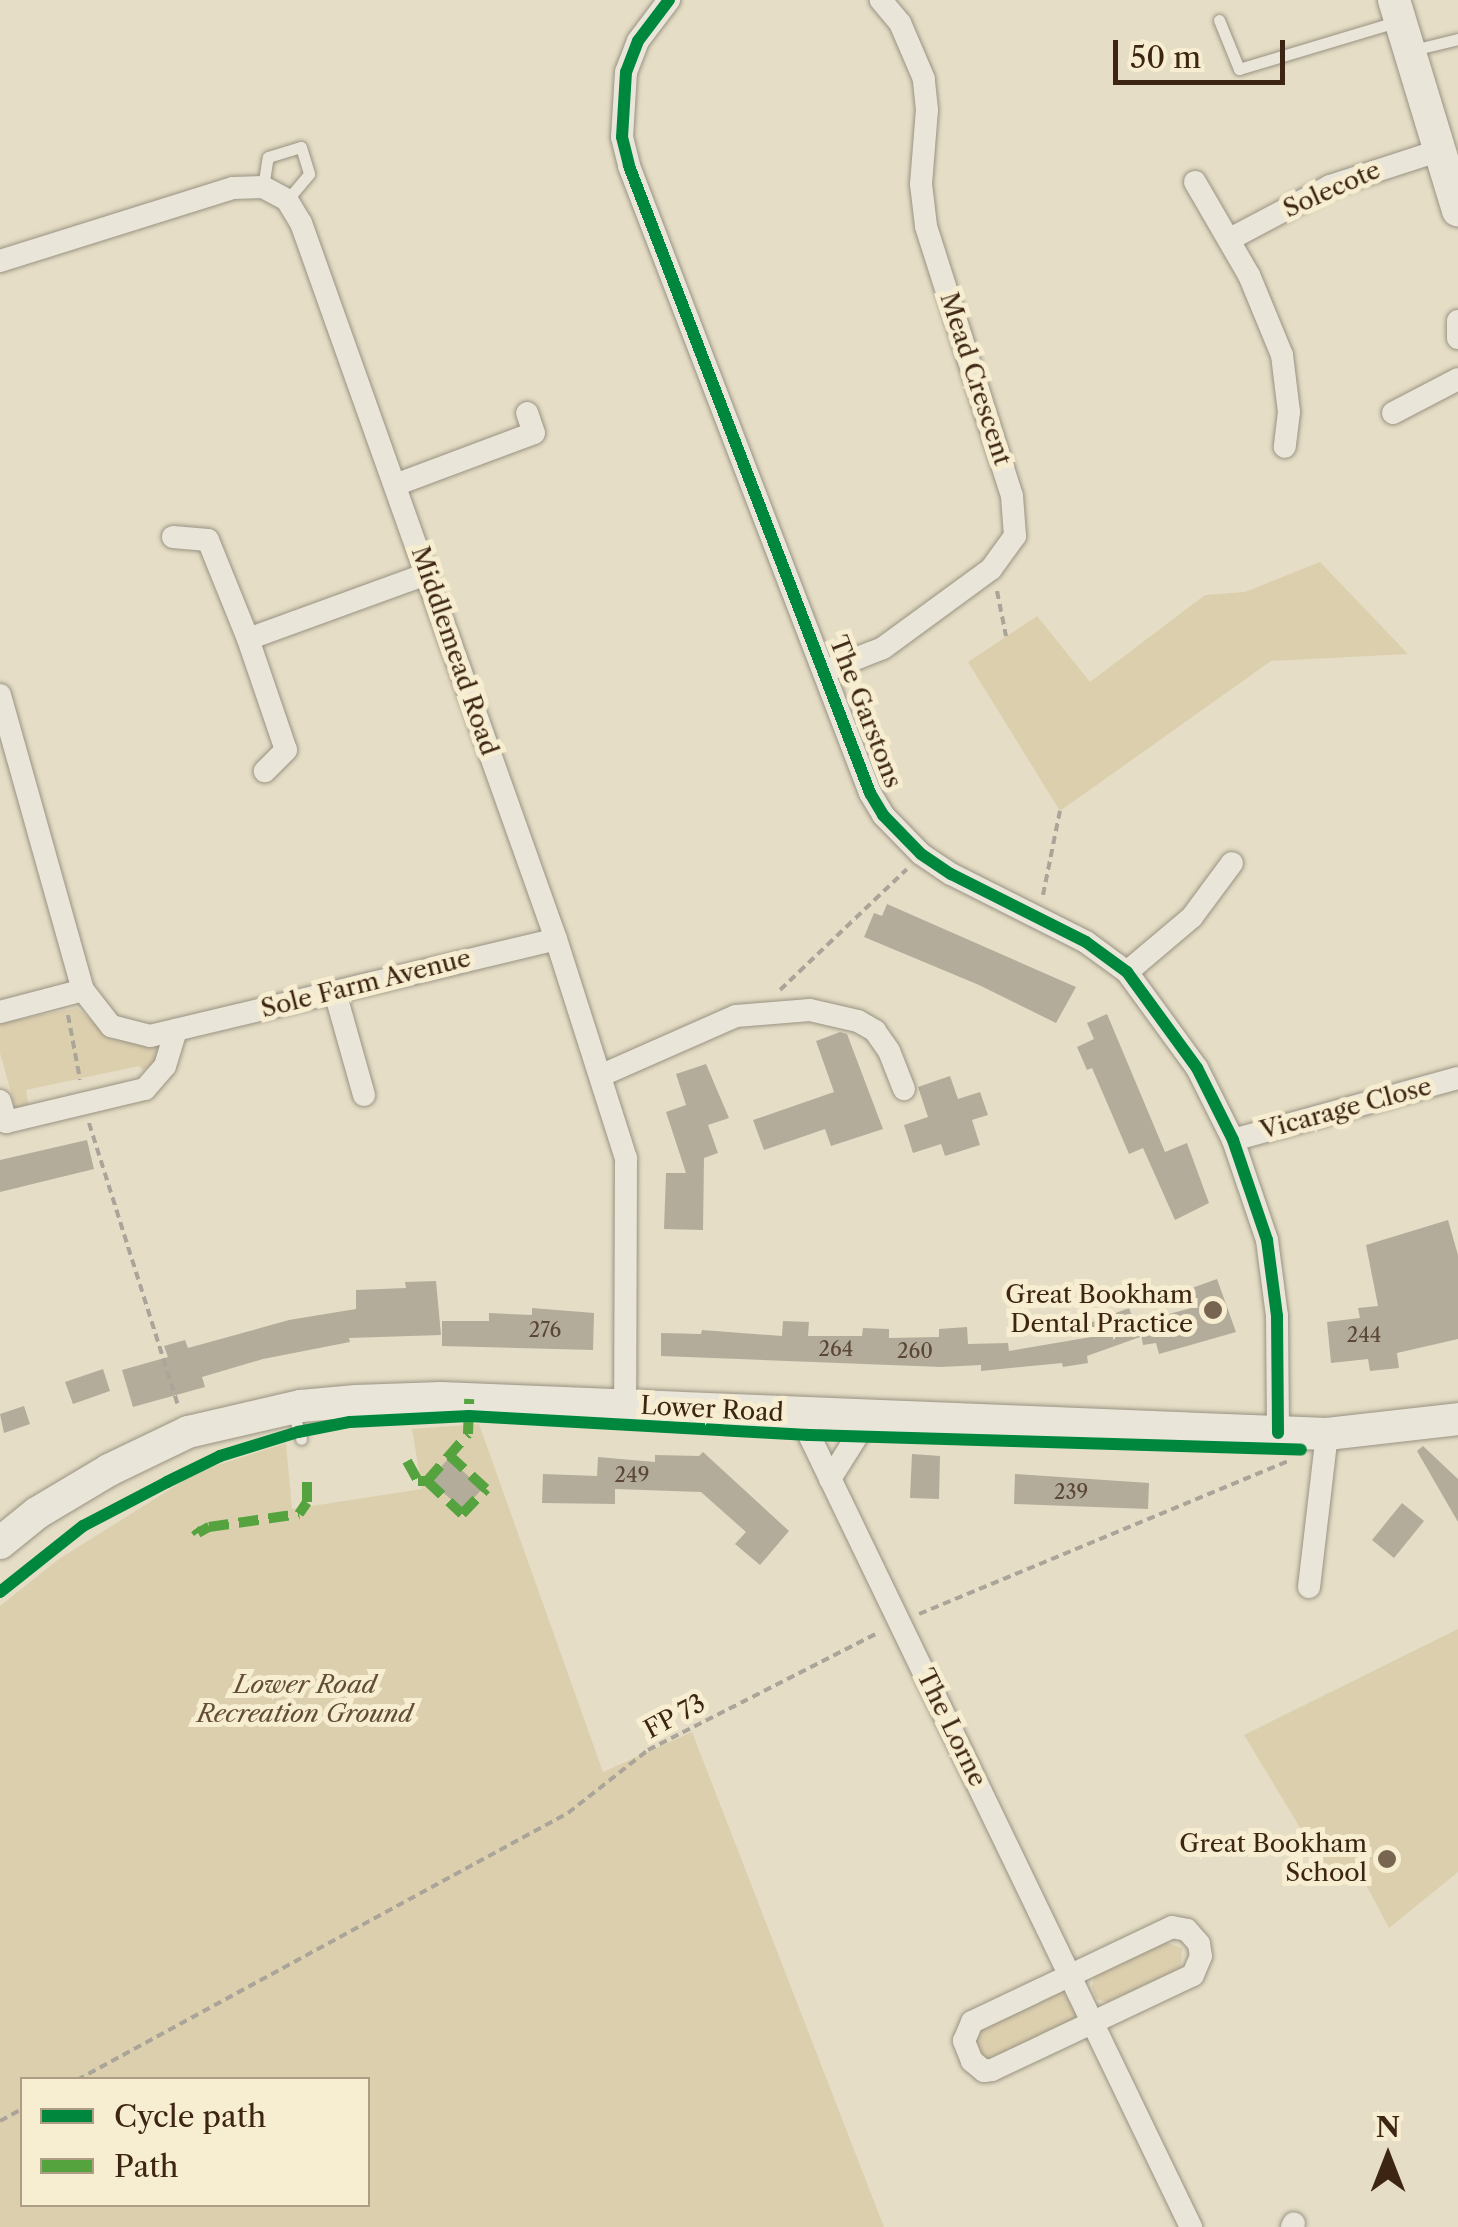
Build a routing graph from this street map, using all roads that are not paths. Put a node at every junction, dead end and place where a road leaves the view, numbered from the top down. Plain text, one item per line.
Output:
1 (670, 0) edge
2 (881, 0) edge
3 (1219, 20) dead end
4 (1401, 24) edge
5 (1458, 39) edge
6 (1438, 151) junction
7 (1195, 182) dead end
8 (263, 186) junction
9 (287, 200) junction
10 (1458, 210) edge
11 (1230, 239) junction
12 (0, 261) edge
13 (1458, 320) edge
14 (1458, 338) edge
15 (1458, 378) edge
16 (1393, 413) dead end
17 (527, 414) dead end
18 (1285, 447) dead end
19 (395, 484) junction
20 (173, 536) dead end
21 (426, 574) junction
22 (248, 639) junction
23 (825, 671) junction
24 (2, 707) edge
25 (264, 771) dead end
26 (1232, 863) dead end
27 (556, 939) junction
28 (1126, 972) junction
29 (74, 992) junction
30 (335, 992) junction
31 (0, 1012) edge
32 (176, 1030) junction
33 (602, 1075) junction
34 (1458, 1078) edge
35 (904, 1090) dead end
36 (364, 1095) dead end
37 (0, 1101) edge
38 (1233, 1140) junction
39 (625, 1406) junction
40 (799, 1414) junction
41 (869, 1417) junction
42 (1458, 1419) edge
43 (1298, 1440) junction
44 (830, 1480) junction
45 (0, 1543) edge
46 (1309, 1586) dead end
47 (1072, 1976) junction
48 (1094, 2023) junction
49 (1191, 2227) edge

1 - 23 street, The Garstons
2 - 23 street, Mead Crescent
3 - 4 lane
4 - 5 lane
4 - 6 street
6 - 10 street
6 - 11 street, Solecote
7 - 11 street
8 - 9 street
8 - 9 lane
8 - 12 street
9 - 19 street, Middlemead Road
11 - 18 street
13 - 14 street
15 - 16 street
17 - 19 street
19 - 21 street, Middlemead Road
20 - 22 street
21 - 22 street
21 - 27 street, Middlemead Road
22 - 25 street
23 - 28 street, The Garstons
24 - 29 street, Sole Farm Avenue
26 - 28 street
27 - 30 street, Sole Farm Avenue
27 - 33 street, Middlemead Road
28 - 38 street, The Garstons
29 - 31 street
29 - 32 street, Sole Farm Avenue
30 - 32 street, Sole Farm Avenue
30 - 36 street
32 - 37 street
33 - 35 street
33 - 39 street, Middlemead Road
34 - 38 street, Vicarage Close
38 - 43 street, The Garstons
39 - 40 street, Lower Road
39 - 45 street, Lower Road
40 - 41 street, Lower Road
40 - 44 street, The Lorne
41 - 43 street, Lower Road
41 - 44 street
42 - 43 street, Lower Road
43 - 46 street, The Garstons
44 - 47 street, The Lorne
47 - 48 street, The Lorne
47 - 48 street
47 - 48 street
48 - 49 street, The Lorne

